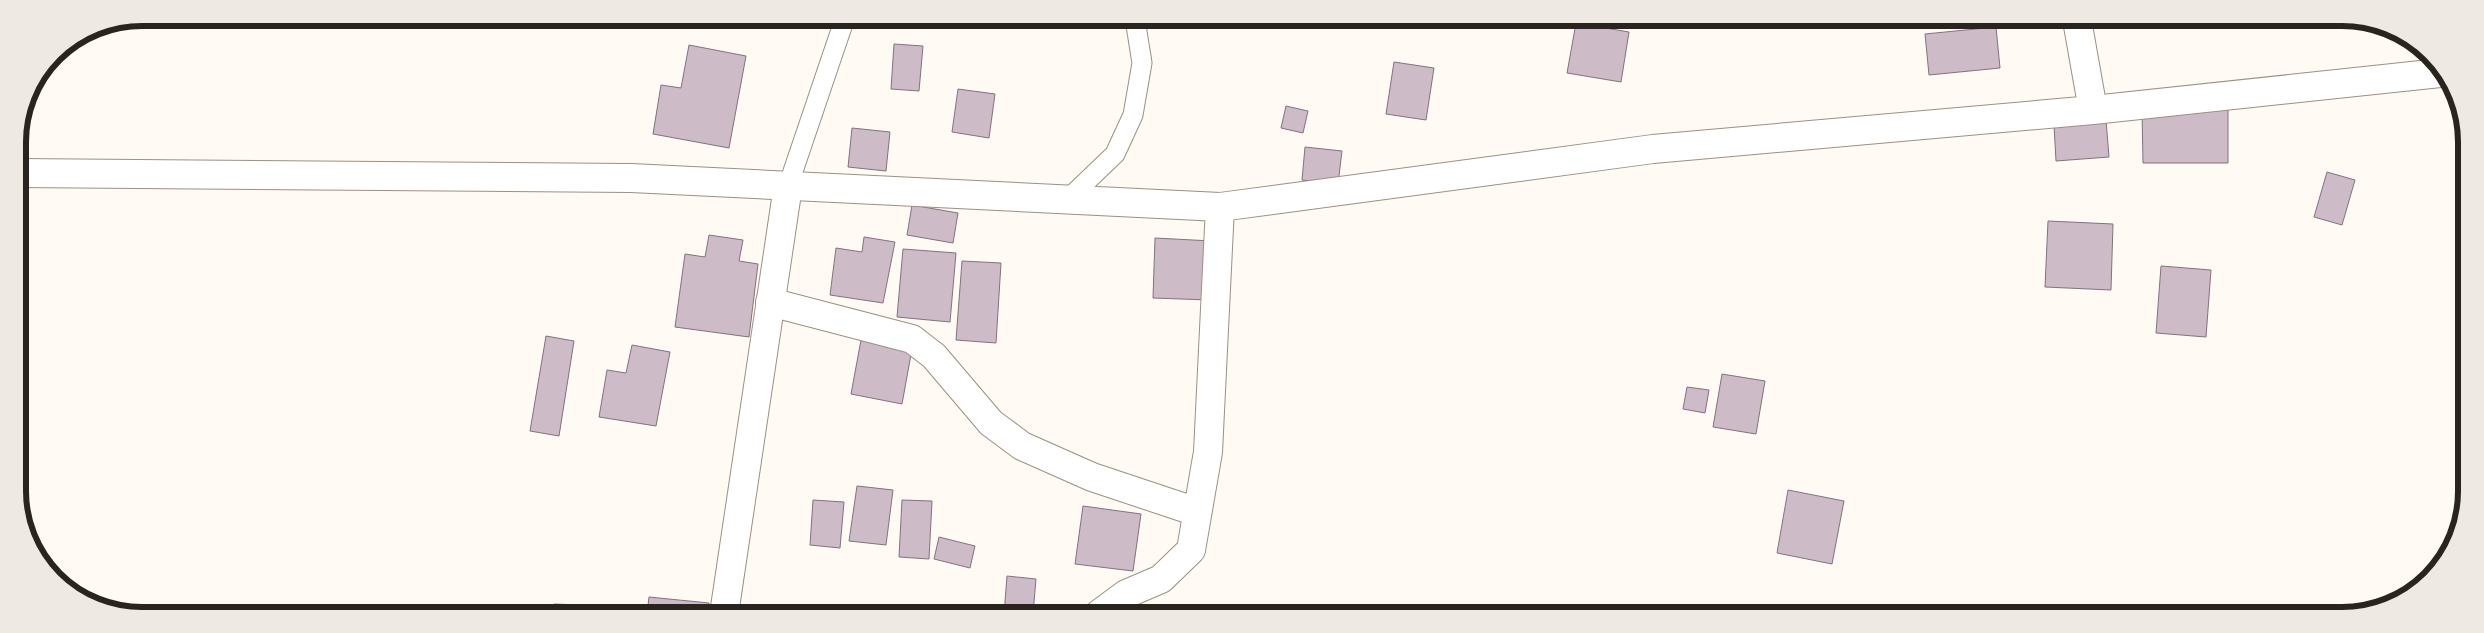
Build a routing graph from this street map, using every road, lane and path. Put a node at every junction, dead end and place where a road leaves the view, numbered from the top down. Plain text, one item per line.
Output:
1 (842, 26) edge
2 (1136, 26) edge
3 (2078, 26) edge
4 (2435, 74) edge
5 (2092, 110) junction
6 (26, 173) edge
7 (788, 186) junction
8 (1068, 200) junction
9 (1220, 206) junction
10 (770, 302) junction
11 (1197, 512) junction
12 (725, 607) edge
13 (1108, 607) edge

1 - 7 lane
2 - 8 lane
3 - 5 street
4 - 5 street
5 - 9 street
6 - 7 street
7 - 8 street
7 - 10 street
8 - 9 street
9 - 11 street
10 - 11 street
10 - 12 street
11 - 13 street

